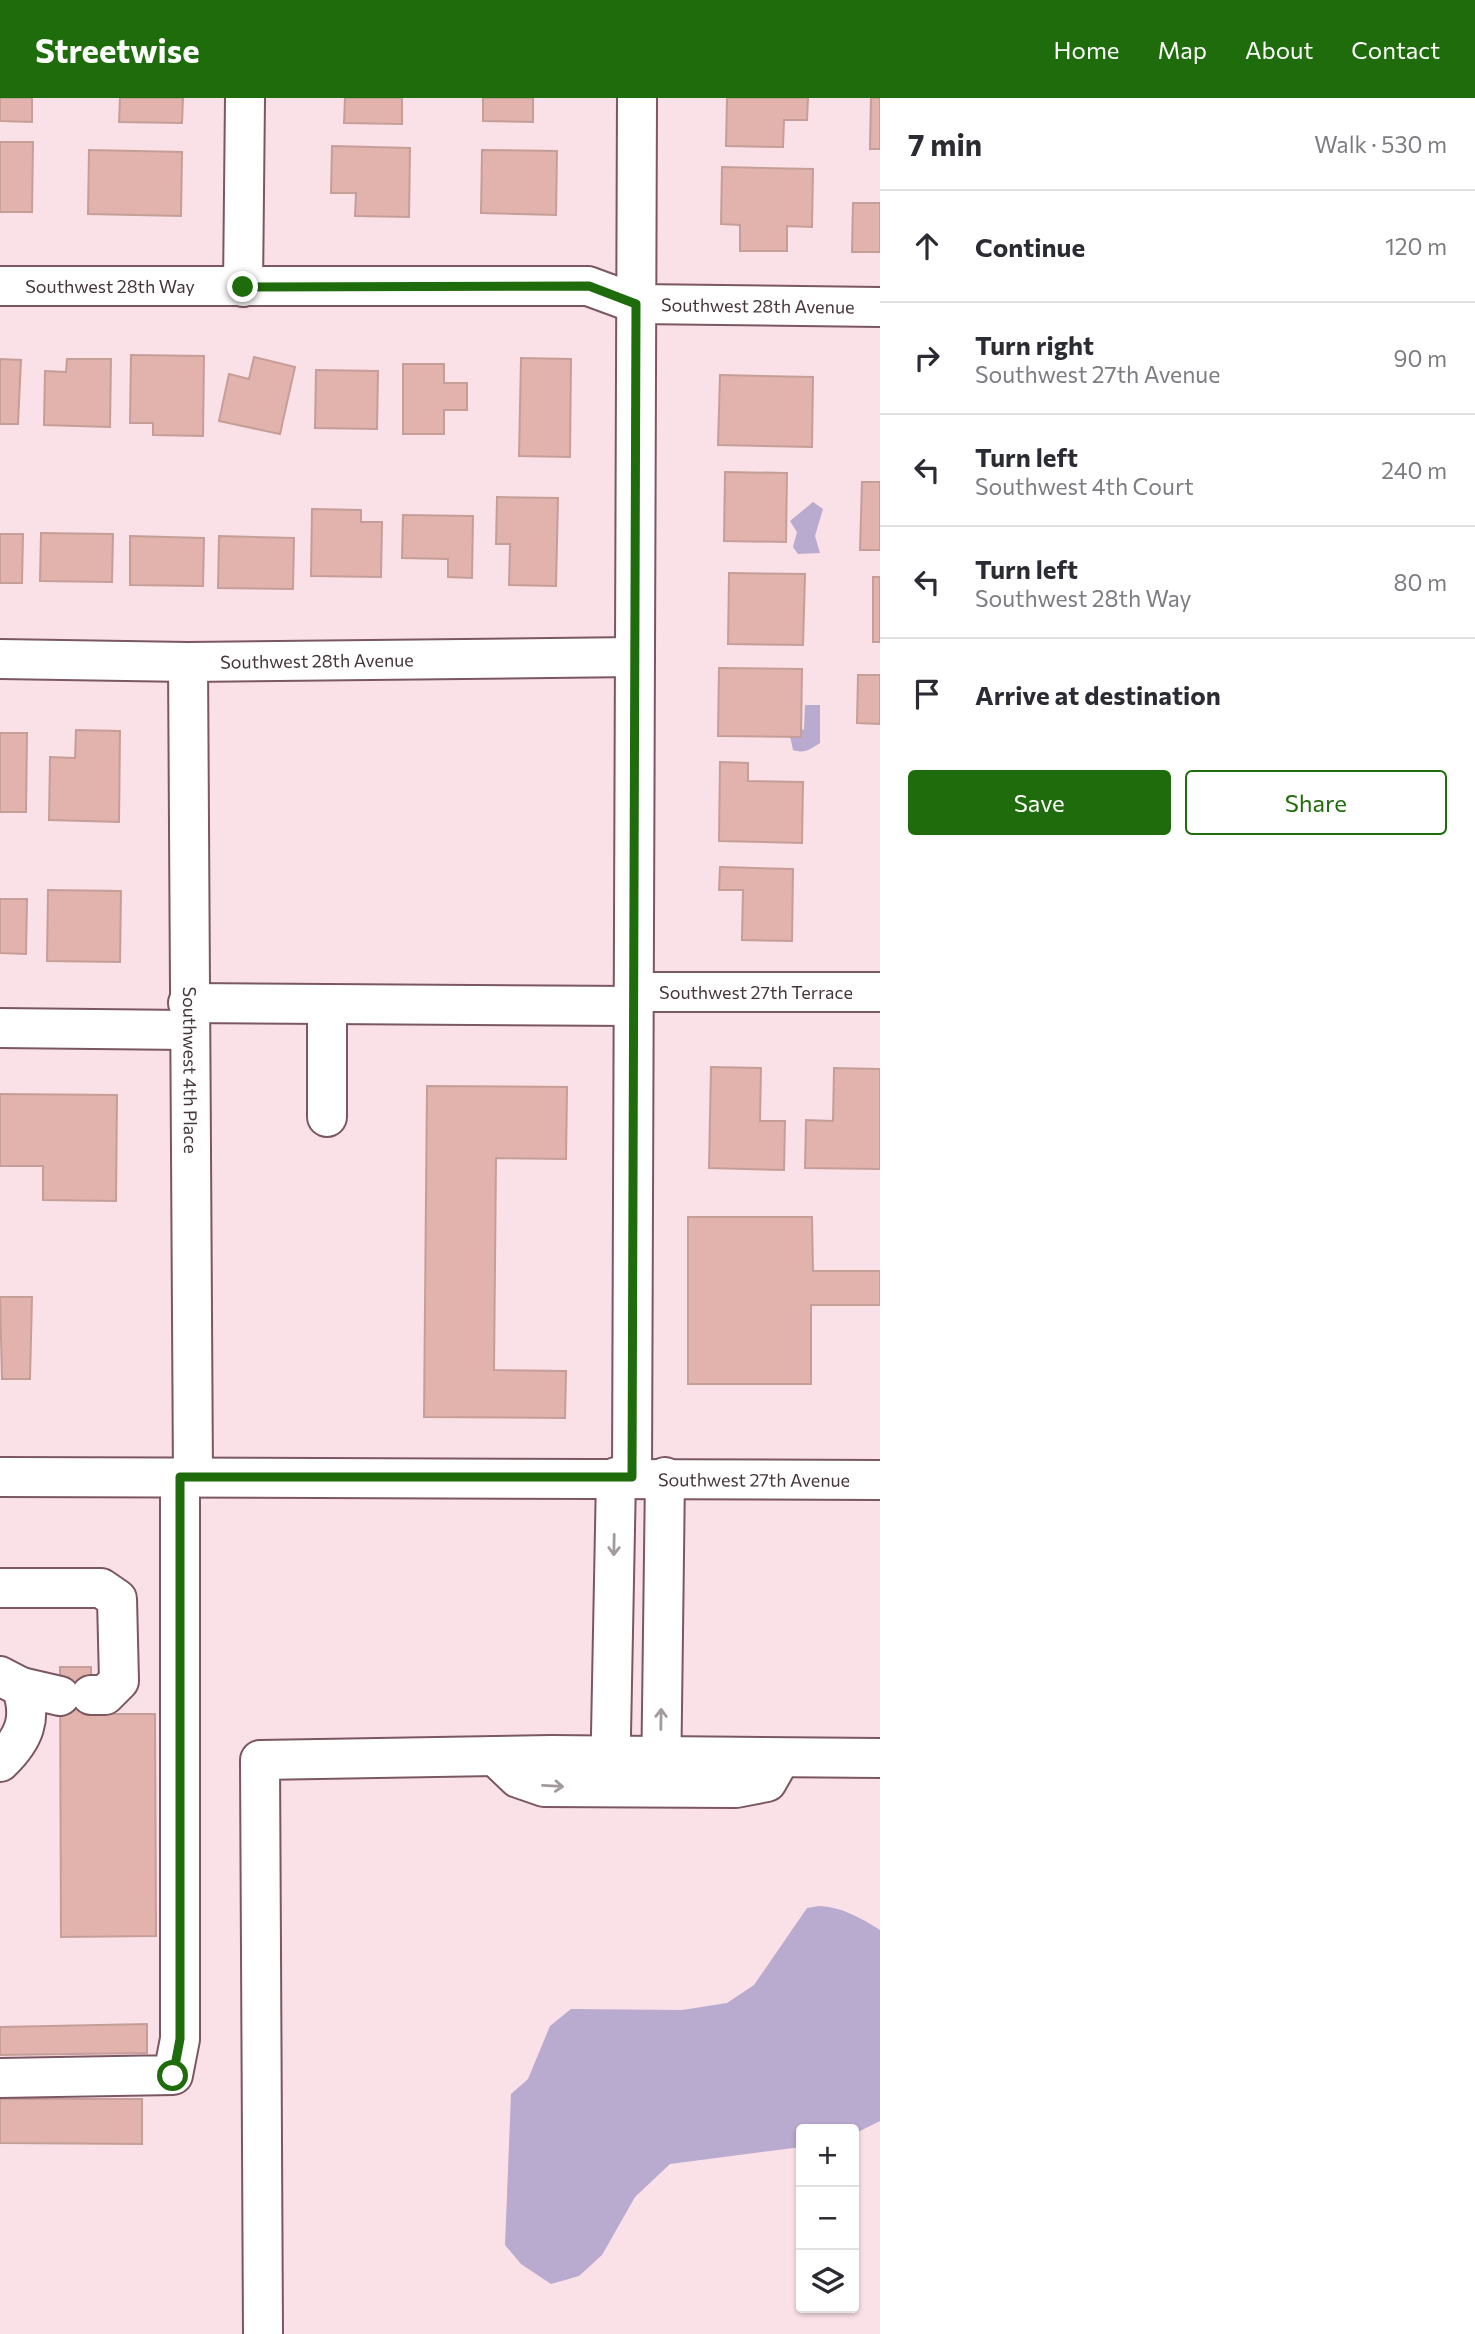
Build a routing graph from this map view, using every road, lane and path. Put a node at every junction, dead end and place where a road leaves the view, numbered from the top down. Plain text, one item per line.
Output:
1 (245, 98) edge
2 (637, 98) edge
3 (0, 286) edge
4 (243, 287) junction
5 (636, 304) junction
6 (880, 307) edge
7 (635, 657) junction
8 (0, 659) edge
9 (188, 662) junction
10 (880, 992) edge
11 (634, 999) junction
12 (327, 1004) junction
13 (188, 1016) junction
14 (0, 1028) edge
15 (327, 1117) dead end
16 (0, 1477) edge
17 (187, 1477) junction
18 (638, 1477) junction
19 (880, 1480) edge
20 (0, 1588) edge
21 (10, 1681) edge
22 (880, 1758) edge
23 (0, 1762) edge
24 (610, 1772) junction
25 (661, 1773) junction
26 (0, 2078) edge
27 (263, 2334) edge

1 - 4 street
2 - 5 street
3 - 4 street, Southwest 28th Way
4 - 5 street, Southwest 28th Way
5 - 6 street, Southwest 28th Avenue
5 - 7 street
7 - 9 street, Southwest 28th Avenue
7 - 11 street
8 - 9 street, Southwest 28th Avenue
9 - 13 street, Southwest 4th Place
10 - 11 street, Southwest 27th Terrace
11 - 12 street, Southwest 27th Terrace
11 - 18 street
12 - 13 street, Southwest 27th Terrace
12 - 15 street
13 - 14 street
13 - 17 street, Southwest 4th Place
16 - 17 street, Southwest 27th Avenue
17 - 18 street, Southwest 27th Avenue
17 - 26 street, Southwest 4th Place
18 - 19 street, Southwest 27th Avenue
18 -> 24 street
25 -> 18 street
20 - 21 street
21 - 23 street
22 - 25 street
24 - 25 street
24 - 27 street

